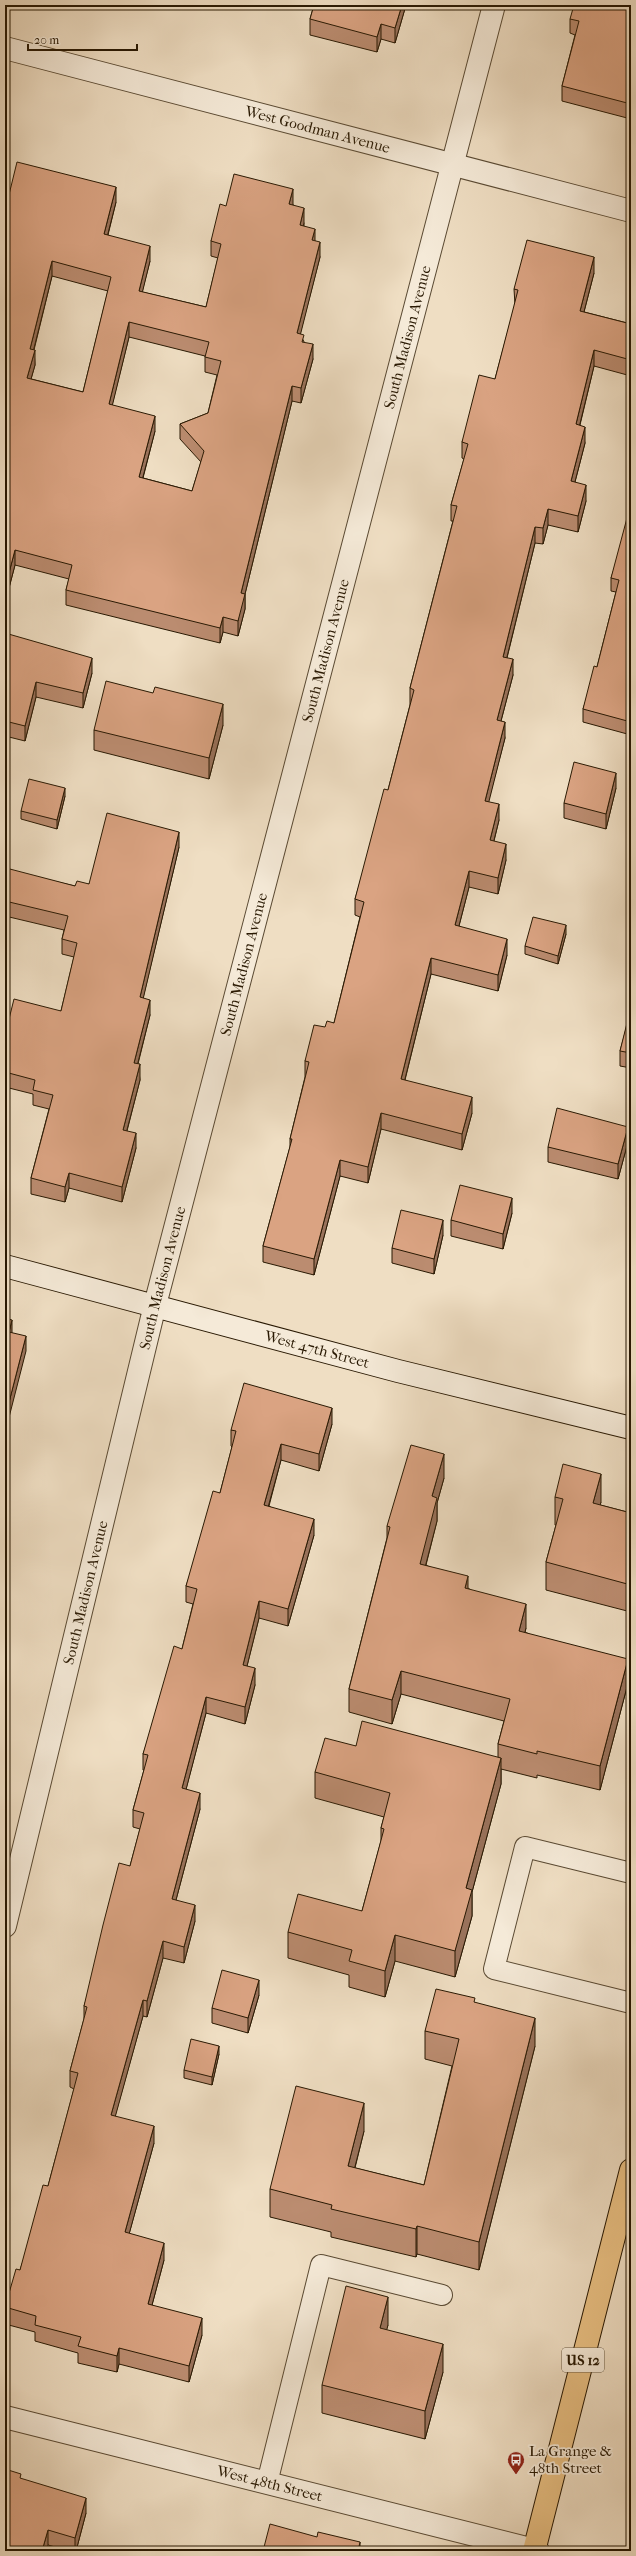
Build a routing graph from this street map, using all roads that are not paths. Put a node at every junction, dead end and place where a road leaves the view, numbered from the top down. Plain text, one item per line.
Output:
1 (494, 5) edge
2 (5, 48) edge
3 (453, 165) junction
4 (631, 211) edge
5 (5, 1266) edge
6 (155, 1305) junction
7 (631, 1428) edge
8 (631, 1873) edge
9 (5, 1926) edge
10 (631, 2003) edge
11 (631, 2170) edge
12 (442, 2295) dead end
13 (5, 2417) edge
14 (267, 2483) junction
15 (536, 2551) edge

1 - 3 street, South Madison Avenue
2 - 3 street, West Goodman Avenue
3 - 4 street, West Goodman Avenue
3 - 6 street, South Madison Avenue
5 - 6 street, West 47th Street
6 - 7 street, West 47th Street
6 - 9 street, South Madison Avenue
8 - 10 lane
11 - 15 main road, US 12
12 - 14 lane
13 - 14 street, West 48th Street
14 - 15 street, West 48th Street

